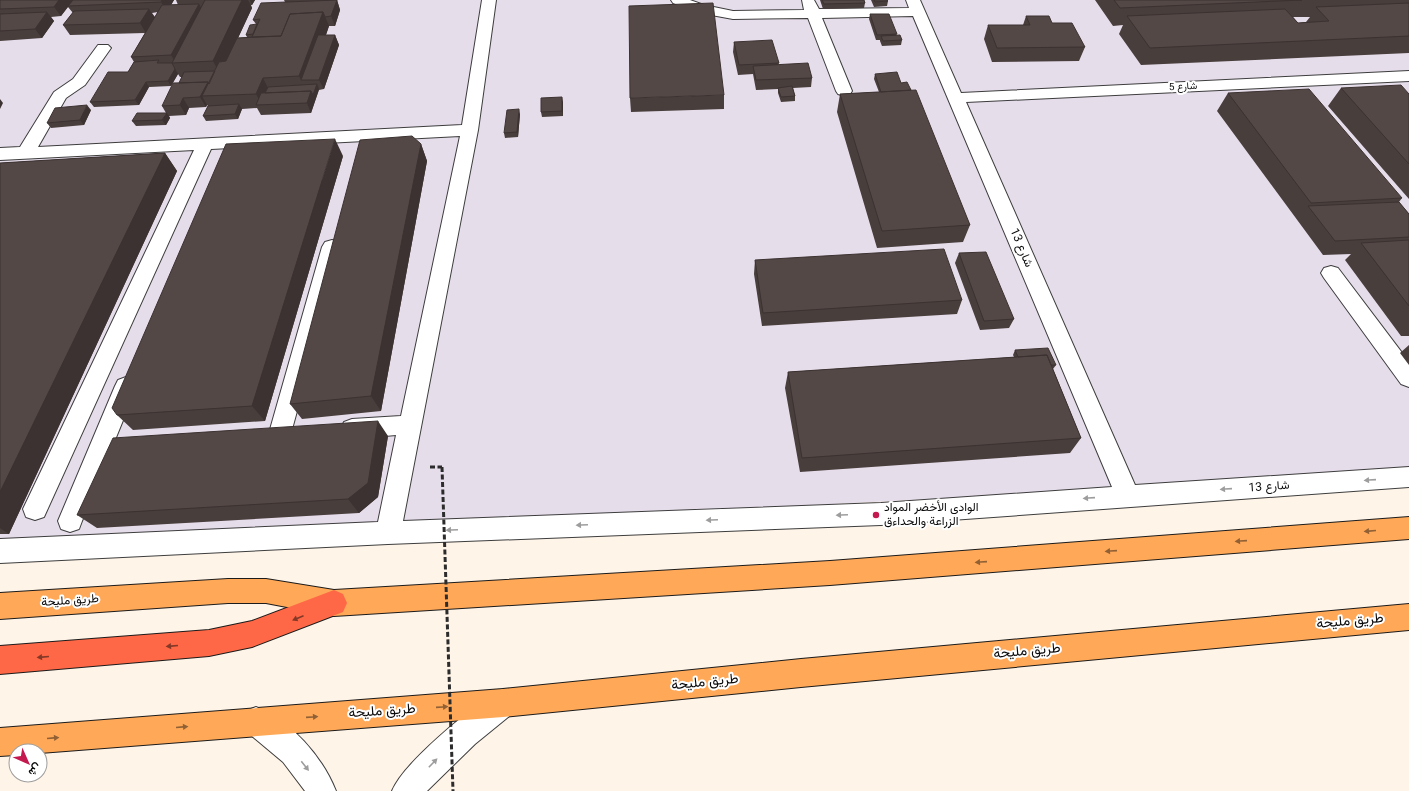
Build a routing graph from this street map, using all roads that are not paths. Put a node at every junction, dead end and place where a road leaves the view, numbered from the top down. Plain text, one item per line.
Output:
1 (489, 0) edge
2 (678, 0) edge
3 (916, 6) edge
4 (810, 7) edge
5 (103, 48) dead end
6 (1409, 76) edge
7 (1373, 78) junction
8 (1293, 82) junction
9 (844, 91) dead end
10 (1388, 94) edge
11 (957, 98) junction
12 (1308, 100) edge
13 (470, 130) junction
14 (226, 143) junction
15 (205, 144) junction
16 (26, 152) junction
17 (1, 155) edge
18 (220, 160) edge
19 (336, 233) edge
20 (1330, 273) dead end
21 (1409, 349) edge
22 (1388, 351) junction
23 (132, 371) edge
24 (1409, 378) edge
25 (410, 425) junction
26 (333, 430) edge
27 (303, 432) edge
28 (280, 433) junction
29 (257, 435) edge
30 (125, 443) edge
31 (102, 444) junction
32 (1409, 478) edge
33 (1128, 496) junction
34 (35, 509) dead end
35 (70, 521) dead end
36 (1409, 528) edge
37 (388, 533) junction
38 (0, 551) edge
39 (334, 603) junction
40 (0, 606) edge
41 (1409, 617) edge
42 (0, 660) edge
43 (503, 703) junction
44 (256, 721) junction
45 (0, 742) edge
46 (321, 791) edge
47 (406, 791) edge

1 - 13 street
2 - 4 street
3 - 4 street
3 - 11 street, شارع 13
4 - 9 street
5 - 16 street
6 - 7 street, شارع 5
7 - 8 street, شارع 5
7 - 10 street
8 - 11 street, شارع 5
8 - 12 street
11 - 33 street, شارع 13
13 - 14 street
13 - 25 street
14 - 15 street
14 - 18 street
15 - 16 street
15 - 34 street
16 - 17 street
19 - 28 street
20 - 22 street
21 - 22 street
22 - 24 street
23 - 31 street
25 - 26 street
25 - 37 street
27 - 28 street
28 - 29 street
30 - 31 street
31 - 35 street
32 -> 33 street, شارع 13
33 -> 37 street, شارع 13
36 -> 39 main road, طريق مليحة
37 - 38 street, شارع 13
39 - 40 main road, طريق مليحة
39 -> 42 highway
41 - 43 main road, طريق مليحة
44 -> 43 main road, طريق مليحة
47 -> 43 street
45 -> 44 main road, طريق مليحة
44 -> 46 street

